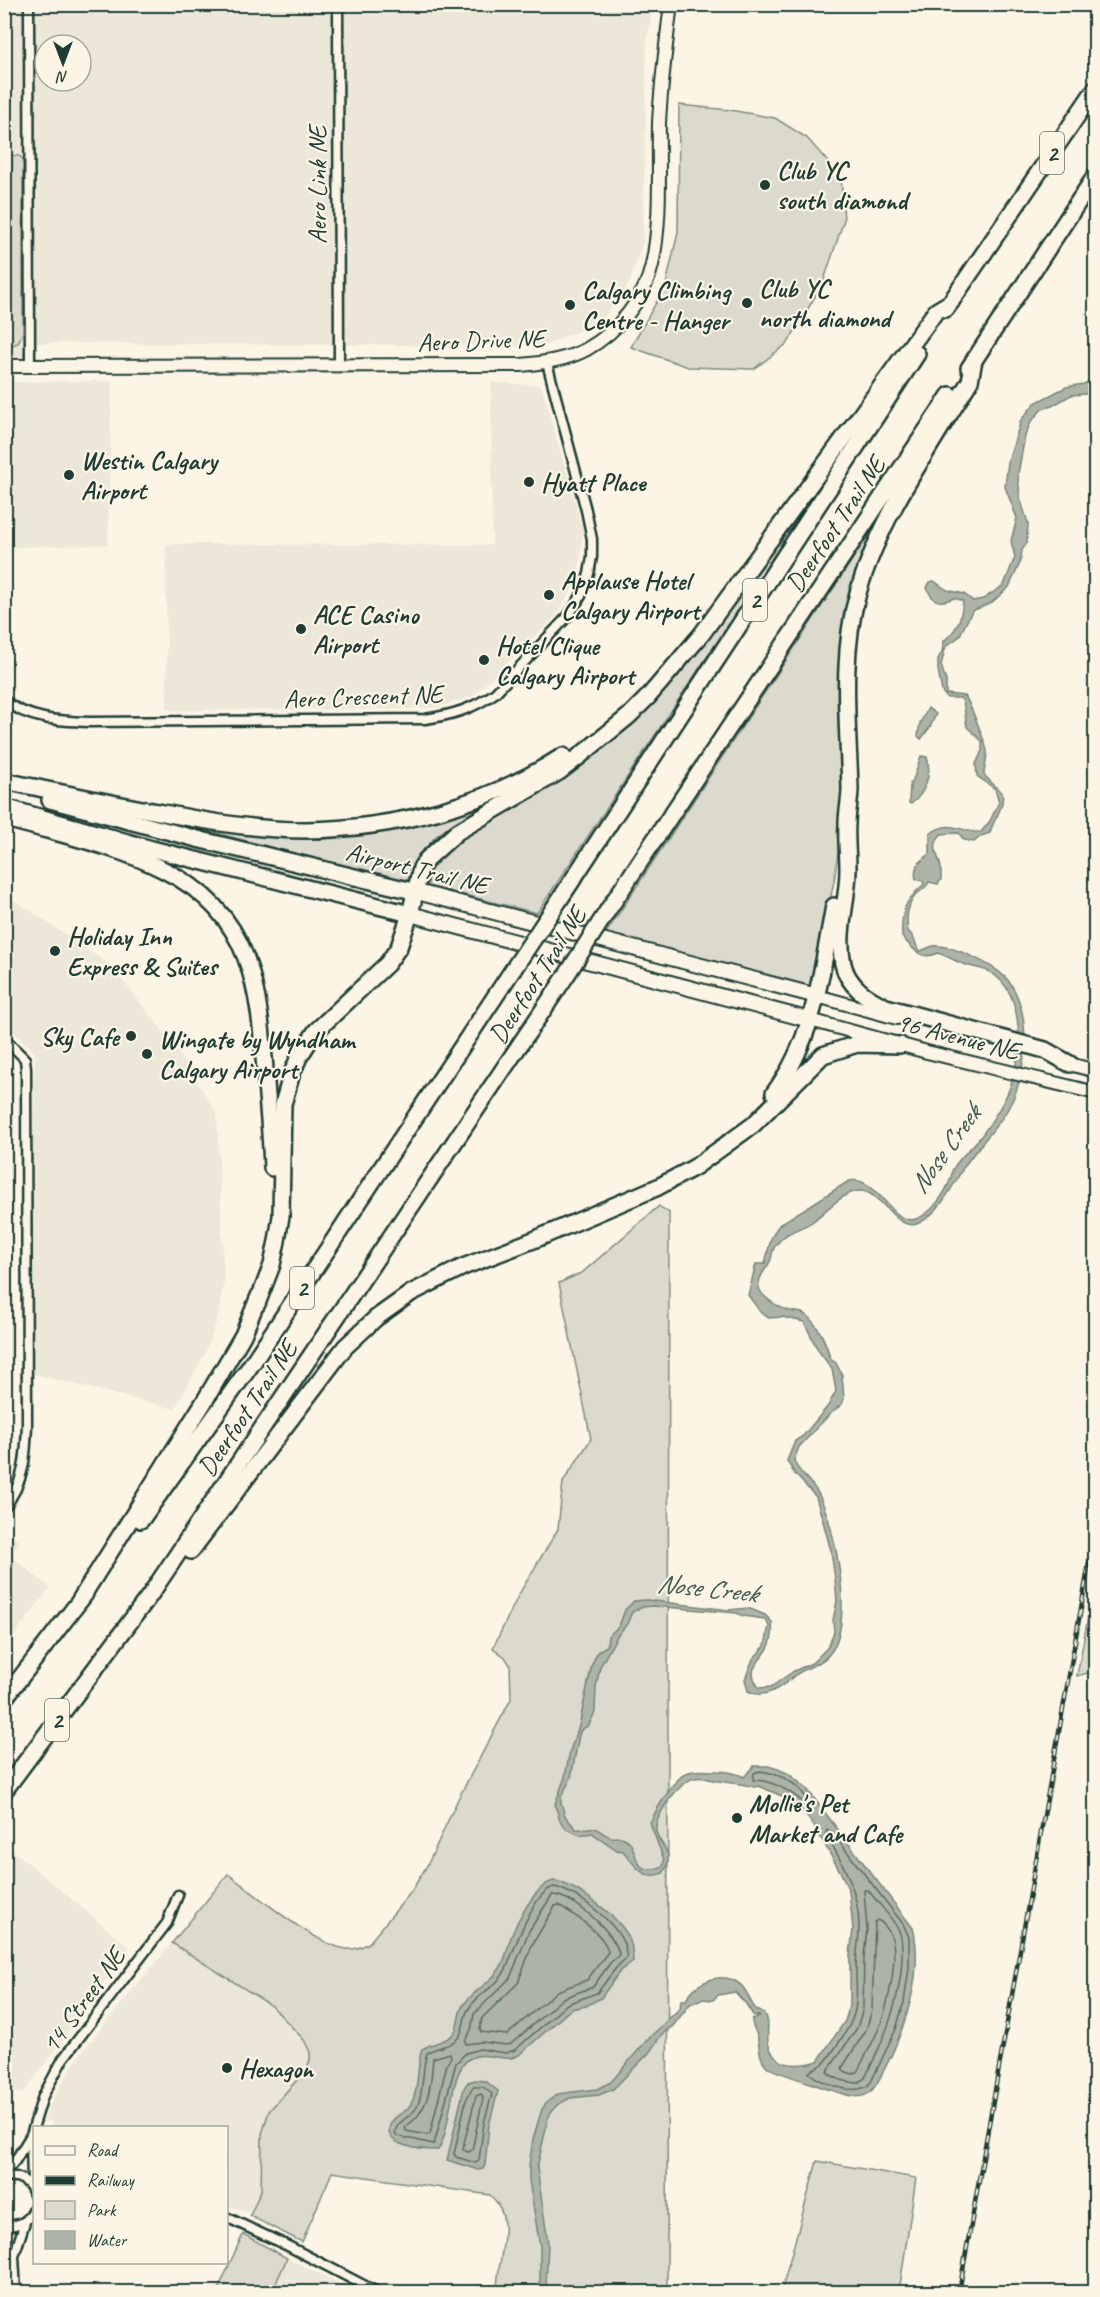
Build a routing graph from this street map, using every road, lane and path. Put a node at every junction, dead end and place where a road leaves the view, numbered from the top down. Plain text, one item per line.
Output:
1 (29, 4) edge
2 (338, 4) edge
3 (671, 4) edge
4 (1095, 88) edge
5 (1095, 175) edge
6 (951, 302) junction
7 (974, 360) junction
8 (547, 363) junction
9 (4, 366) edge
10 (30, 366) junction
11 (339, 366) junction
12 (663, 680) junction
13 (4, 700) edge
14 (4, 781) edge
15 (4, 790) edge
16 (4, 807) edge
17 (4, 818) edge
18 (846, 848) junction
19 (417, 891) junction
20 (410, 914) junction
21 (817, 996) junction
22 (810, 1020) junction
23 (969, 1033) junction
24 (4, 1038) edge
25 (900, 1045) junction
26 (1070, 1064) joint
27 (1095, 1071) edge
28 (1095, 1093) edge
29 (726, 1146) junction
30 (257, 1304) junction
31 (4, 1508) edge
32 (150, 1595) junction
33 (80, 1600) junction
34 (4, 1699) edge
35 (4, 1791) edge
36 (178, 1896) dead end
37 (34, 2126) edge
38 (33, 2128) edge
39 (31, 2135) junction
40 (4, 2175) edge
41 (33, 2191) edge
42 (228, 2218) edge
43 (29, 2219) edge
44 (4, 2225) edge
45 (16, 2292) edge
46 (377, 2292) edge

1 - 10 street
2 - 11 street, Aero Link NE
3 - 8 street, Aero Drive NE
4 - 6 highway, Deerfoot Trail NE / 2
5 - 7 highway, Deerfoot Trail NE / 2
6 - 12 highway
6 - 33 highway, Deerfoot Trail NE / 2, bridge
7 - 18 highway
7 - 32 highway, Deerfoot Trail NE / 2, bridge
8 - 11 street, Aero Drive NE
8 - 13 street, Aero Crescent NE
9 - 10 street, Aero Drive NE
10 - 11 street, Aero Drive NE
12 - 14 highway
12 - 19 highway
15 - 19 highway, Airport Trail NE
16 - 20 highway, Airport Trail NE
17 - 30 highway
18 - 21 highway
18 - 23 highway
19 - 20 highway
19 - 21 main road, Airport Trail NE
20 - 22 main road, Airport Trail NE
20 - 30 highway
21 - 22 highway
21 - 23 street, 96 Avenue NE
22 - 25 street, 96 Avenue NE
22 - 29 highway
23 - 26 highway
24 - 31 street
25 - 28 street, 96 Avenue NE
25 - 29 highway
26 - 27 street
29 - 32 highway
30 - 33 highway
32 - 35 highway, Deerfoot Trail NE / 2
33 - 34 highway, Deerfoot Trail NE / 2
36 - 37 street, 14 Street NE
38 - 39 street, 14 Street NE
39 - 40 street, 14 Street NE
39 - 41 street, 14 Street NE
40 - 41 street
42 - 46 street
43 - 44 street
43 - 45 street

